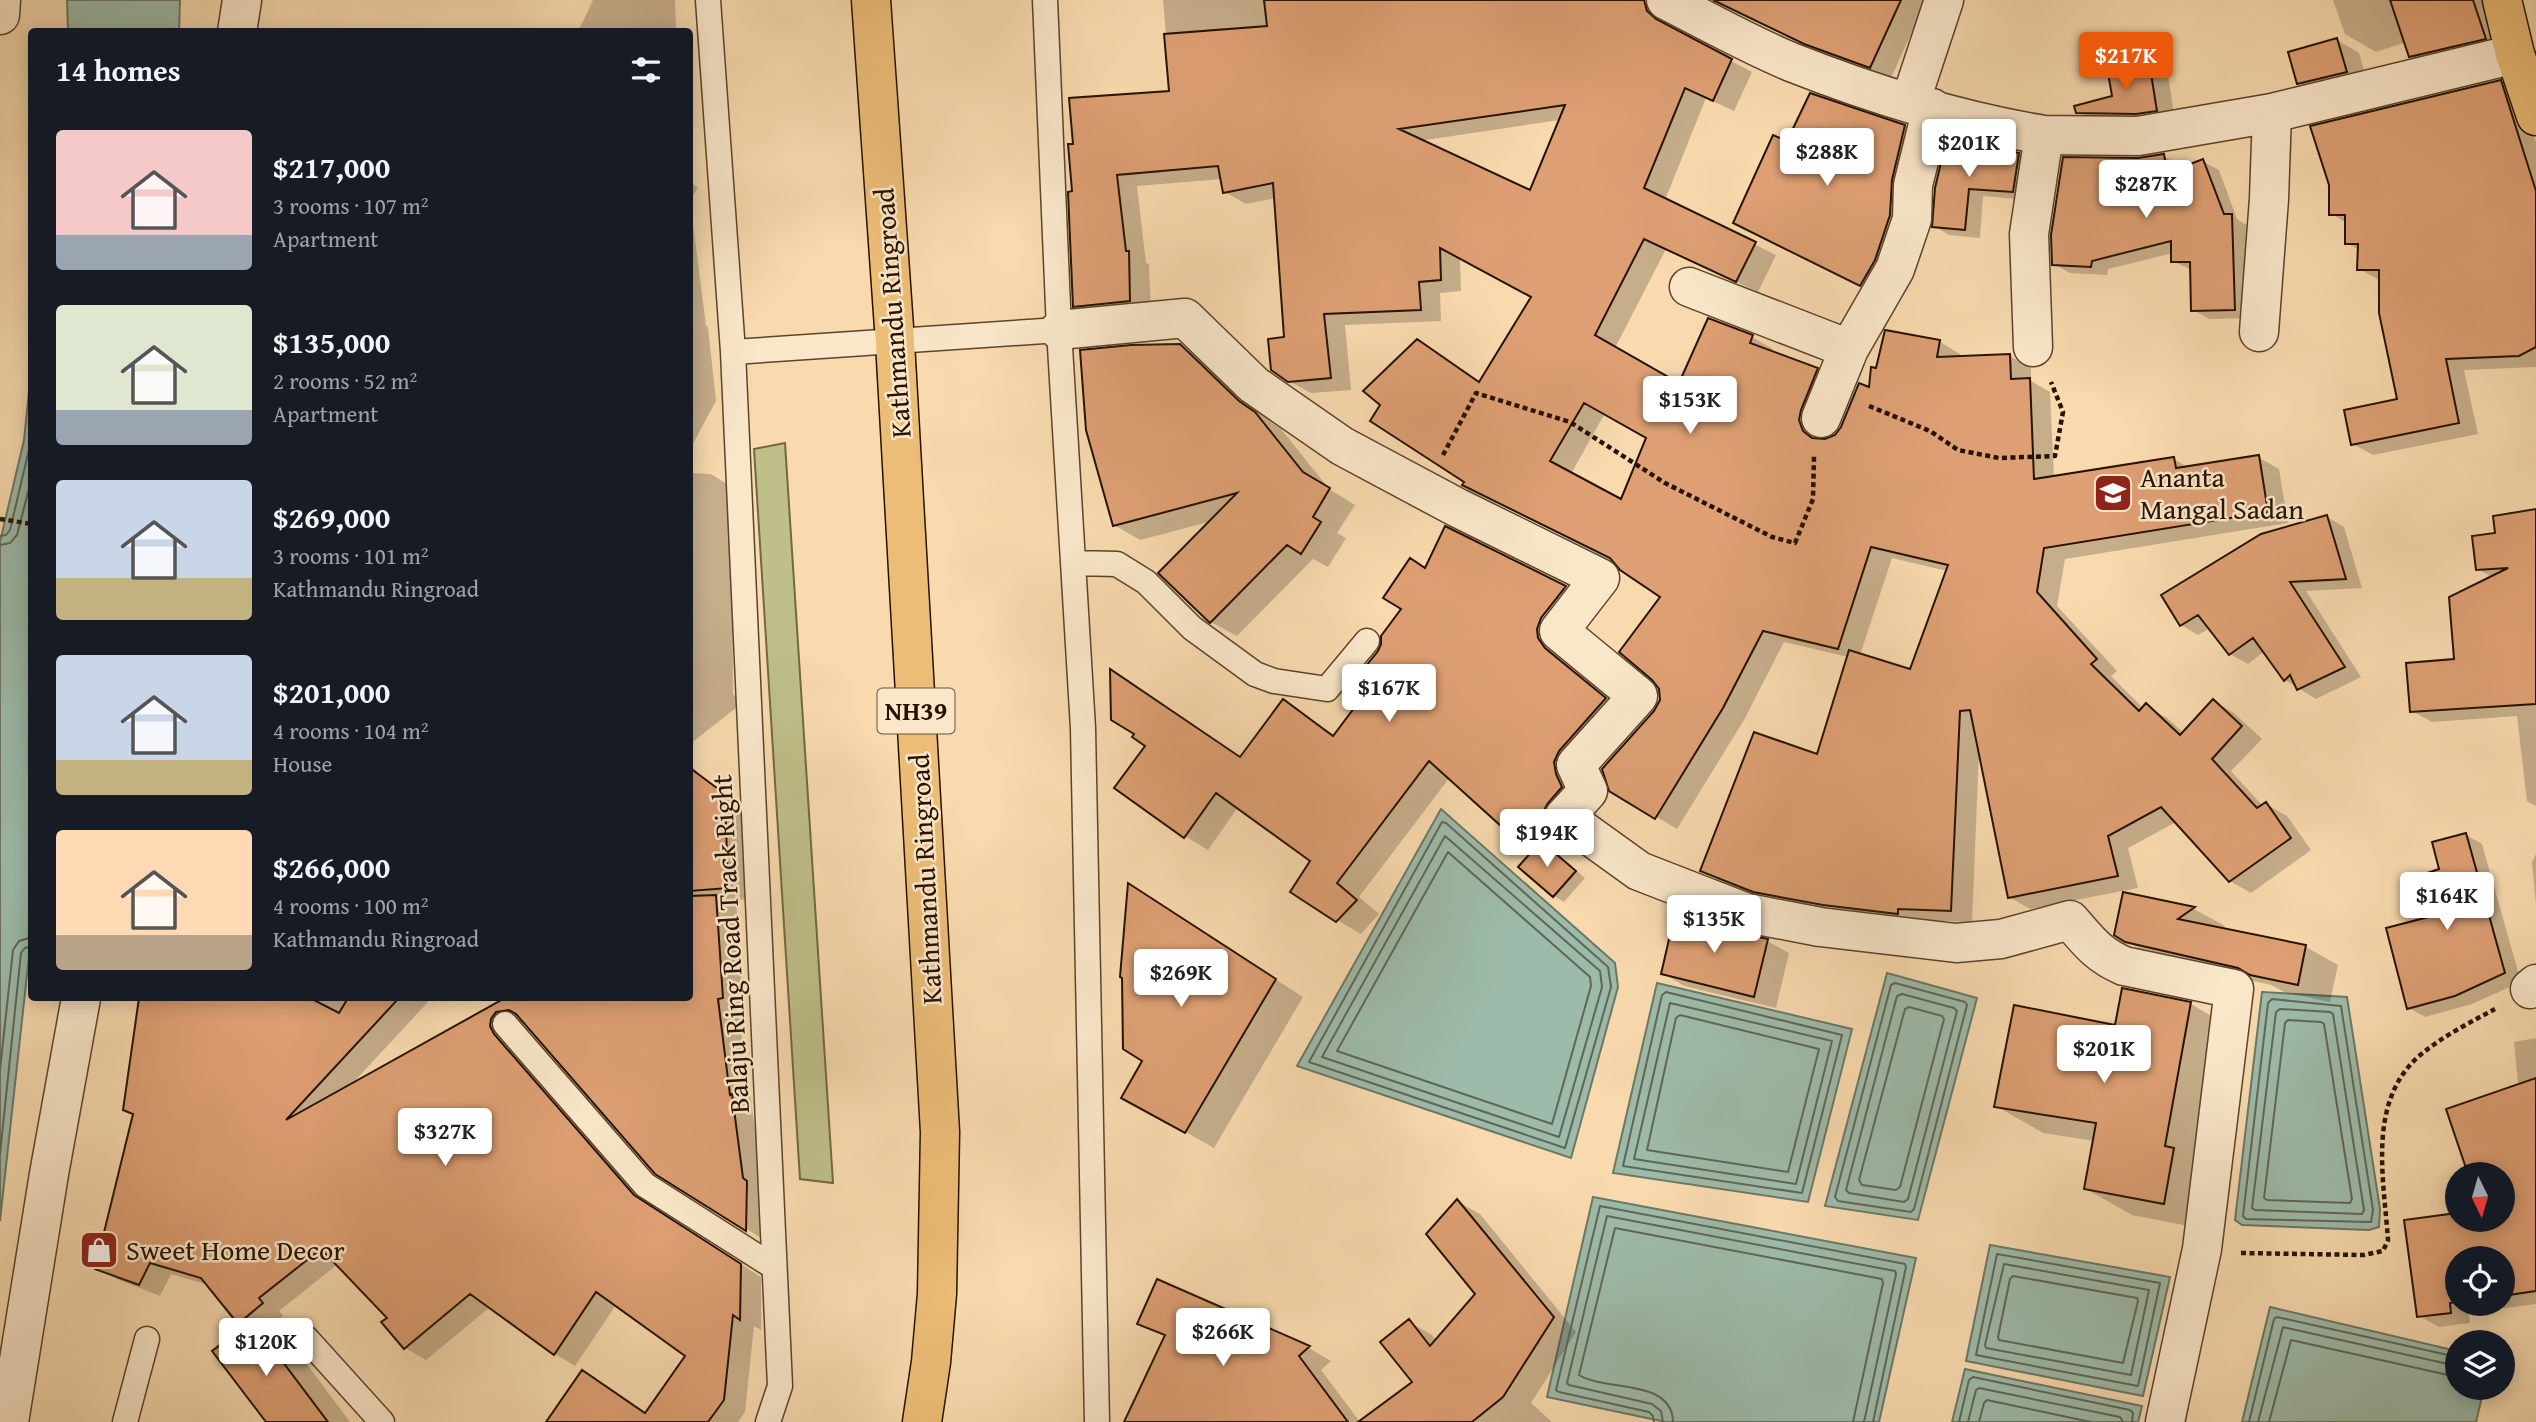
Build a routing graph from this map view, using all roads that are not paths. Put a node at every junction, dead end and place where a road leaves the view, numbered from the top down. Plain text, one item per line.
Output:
1 (1, 0) edge
2 (242, 0) edge
3 (708, 0) edge
4 (871, 0) edge
5 (1045, 0) edge
6 (1666, 0) edge
7 (1944, 0) edge
8 (2502, 0) edge
9 (0, 15) edge
10 (238, 28) edge
11 (2515, 54) junction
12 (1921, 106) junction
13 (2272, 113) junction
14 (2536, 116) edge
15 (2044, 135) junction
16 (1689, 287) dead end
17 (1059, 330) junction
18 (2259, 332) dead end
19 (895, 342) junction
20 (2033, 346) road end
21 (1849, 349) junction
22 (733, 352) junction
23 (1828, 402) road end
24 (1073, 563) junction
25 (1367, 641) dead end
26 (80, 1001) edge
27 (505, 1024) dead end
28 (774, 1268) junction
29 (146, 1339) dead end
30 (307, 1339) dead end
31 (925, 1421) edge
32 (9, 1422) edge
33 (125, 1422) edge
34 (382, 1422) edge
35 (768, 1422) edge
36 (1097, 1422) edge
37 (2165, 1422) edge

1 - 9 street
2 - 10 street
3 - 22 lane, Balaju Ring Road Track Right
4 - 19 main road, Kathmandu Ringroad / NH39
5 - 17 lane
6 - 12 street
7 - 12 street
8 - 11 main road
11 - 13 street
11 - 14 main road
12 - 15 street
12 - 21 street
13 - 15 street
13 - 18 street
15 - 20 street
16 - 21 street
17 - 19 lane
17 - 24 lane
17 - 37 street
19 - 22 lane
19 - 31 main road, Kathmandu Ringroad / NH39
21 - 23 street
22 - 28 lane, Balaju Ring Road Track Right
24 - 25 lane
24 - 36 lane
26 - 32 street
27 - 28 lane
28 - 35 lane, Balaju Ring Road Track Right
29 - 33 lane
30 - 34 lane

